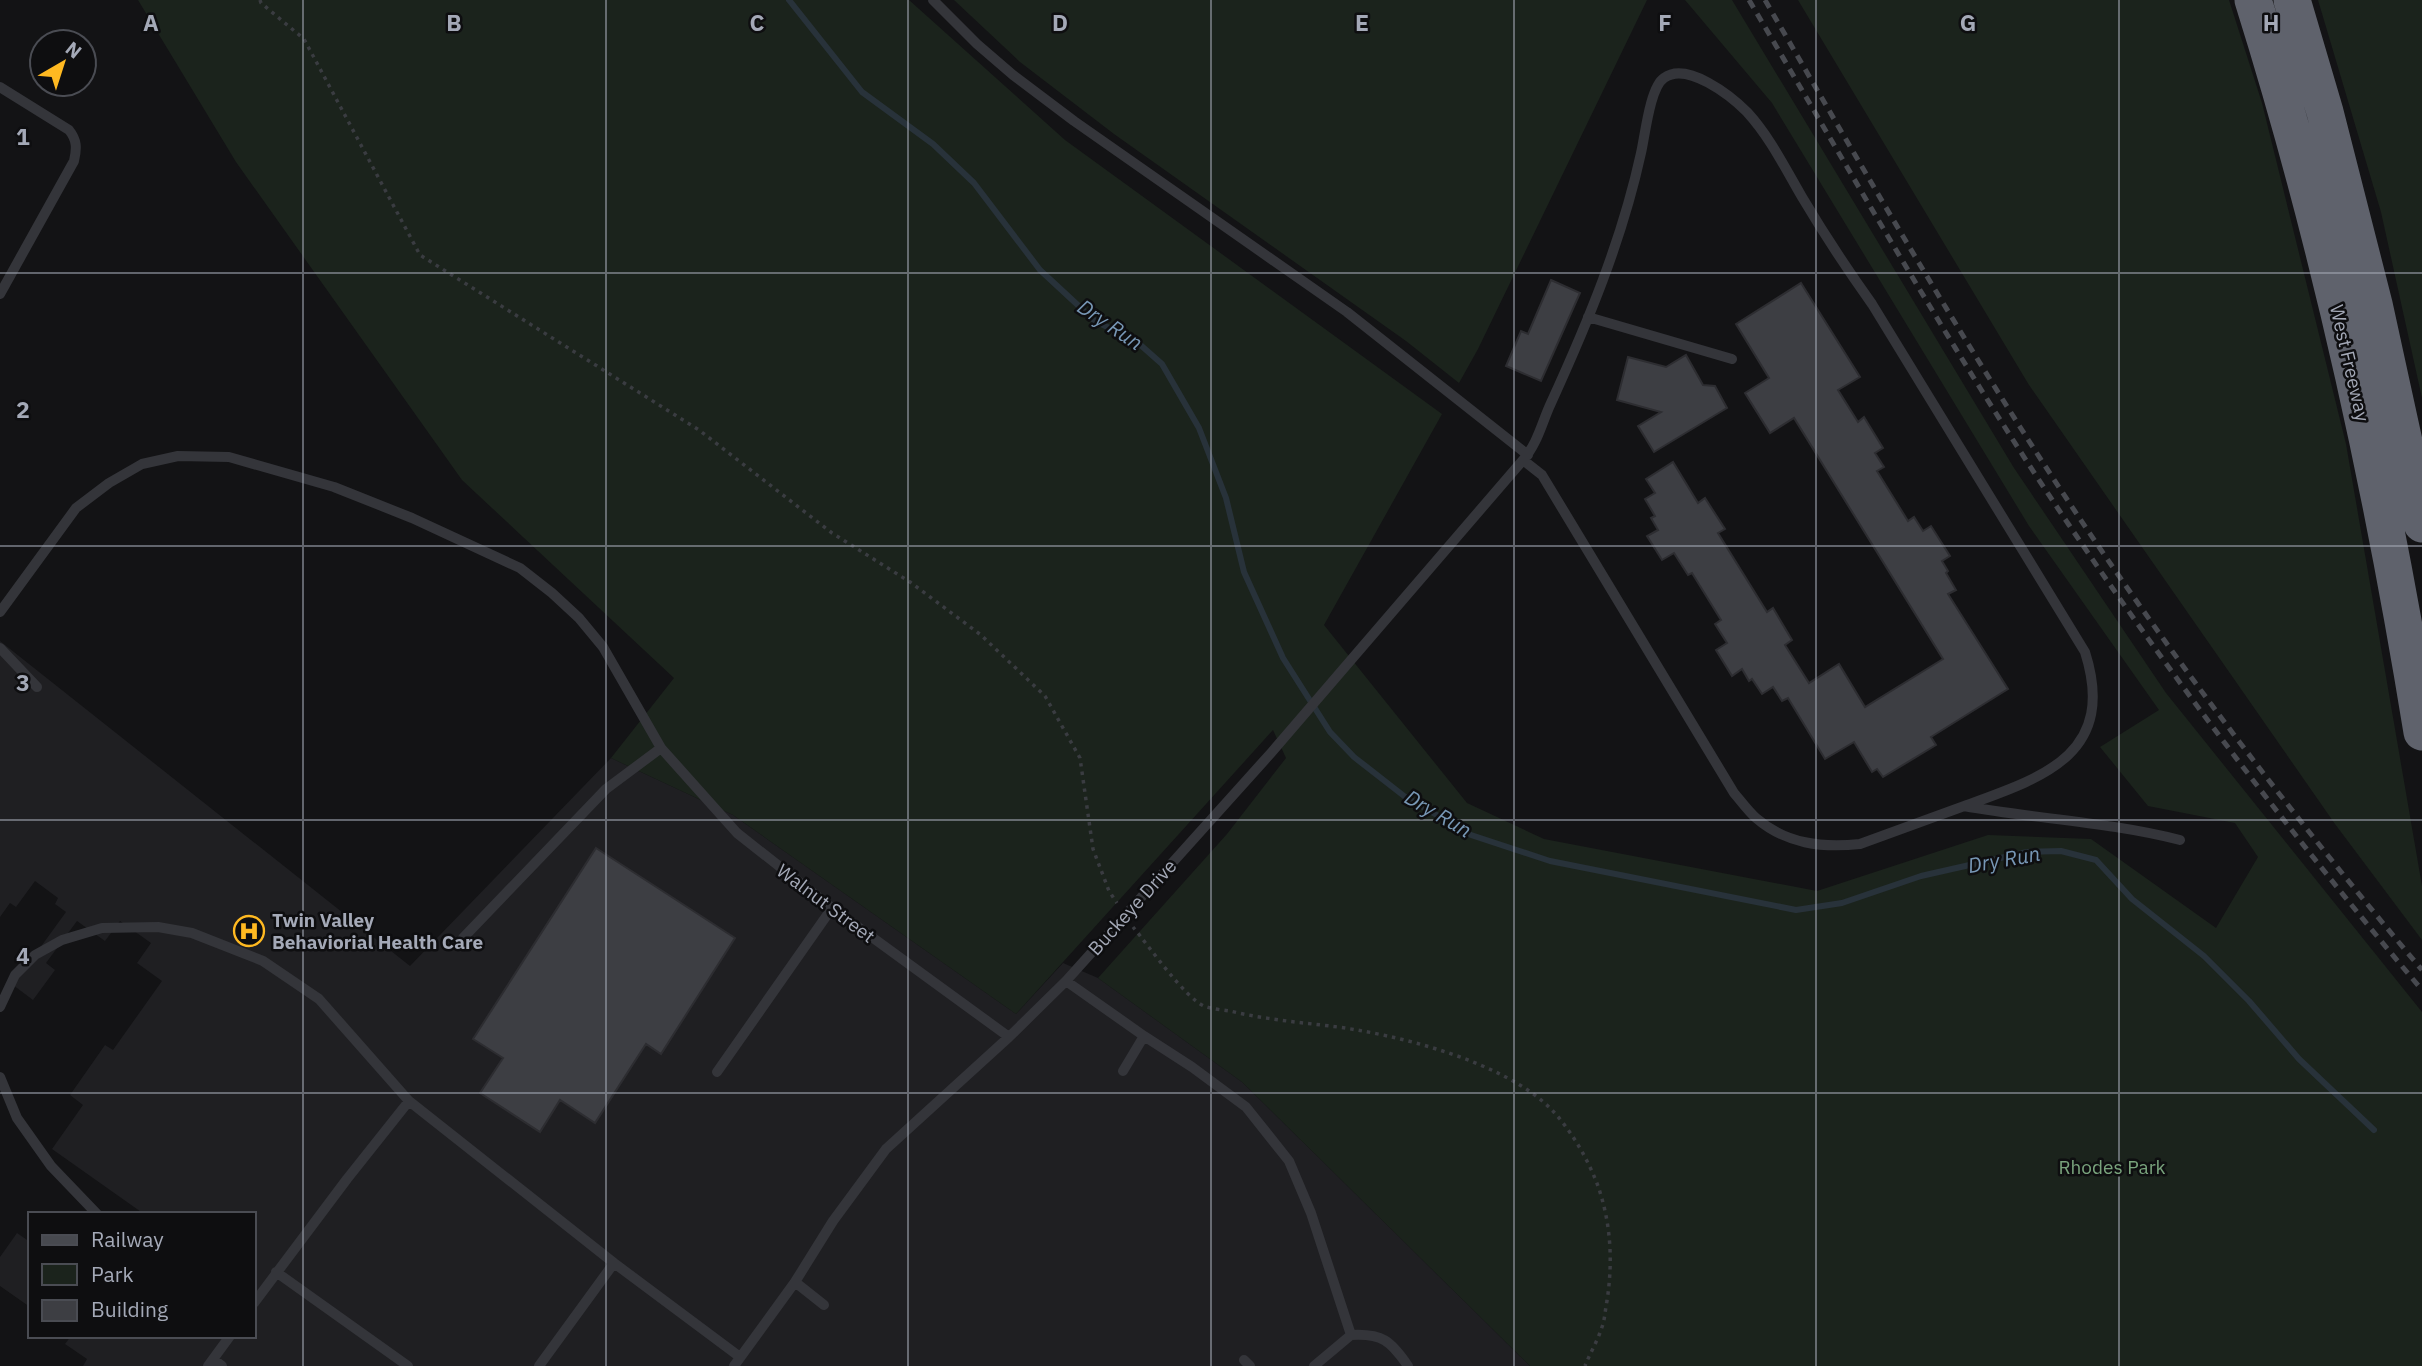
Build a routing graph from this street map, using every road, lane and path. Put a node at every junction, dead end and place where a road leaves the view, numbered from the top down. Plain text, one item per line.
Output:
1 (260, 0) edge
2 (933, 0) edge
3 (2253, 0) edge
4 (2292, 0) edge
5 (0, 87) edge
6 (0, 294) edge
7 (1588, 317) junction
8 (1732, 359) dead end
9 (1528, 454) junction
10 (2422, 524) edge
11 (0, 612) edge
12 (0, 648) edge
13 (37, 687) dead end
14 (2422, 732) edge
15 (661, 748) junction
16 (1964, 806) junction
17 (2180, 840) dead end
18 (832, 908) junction
19 (1124, 915) junction
20 (463, 938) dead end
21 (1066, 981) junction
22 (0, 1007) edge
23 (1144, 1036) junction
24 (1009, 1037) junction
25 (1123, 1071) dead end
26 (717, 1072) dead end
27 (0, 1077) edge
28 (409, 1101) junction
29 (95, 1212) edge
30 (614, 1263) junction
31 (276, 1272) junction
32 (795, 1282) junction
33 (256, 1300) edge
34 (824, 1305) dead end
35 (1351, 1335) junction
36 (229, 1338) edge
37 (737, 1362) edge
38 (210, 1363) edge
39 (222, 1366) edge
40 (408, 1366) edge
41 (539, 1366) edge
42 (1314, 1366) edge
43 (1408, 1366) edge
44 (1585, 1366) edge

1 - 19 path
2 - 9 lane
3 - 14 highway, West Freeway
4 - 10 highway, West Freeway
5 - 6 lane
7 - 8 lane
7 - 9 lane
7 - 16 lane
9 - 16 lane
9 - 19 lane, Buckeye Drive
11 - 15 lane, Walnut Street
12 - 13 lane
15 - 18 lane, Walnut Street
15 - 20 lane
16 - 17 lane
18 - 24 lane, Walnut Street
18 - 26 lane
19 - 21 lane, Buckeye Drive
19 - 44 path
21 - 23 lane
21 - 24 lane, Buckeye Drive
22 - 28 lane
23 - 25 lane
23 - 35 lane
24 - 32 lane, Buckeye Drive
27 - 29 lane
28 - 30 lane
28 - 31 lane
30 - 37 lane
30 - 41 lane
31 - 33 lane
31 - 40 lane
32 - 34 lane
32 - 37 lane, Buckeye Drive
35 - 42 lane
35 - 43 lane
36 - 38 lane
38 - 39 lane

